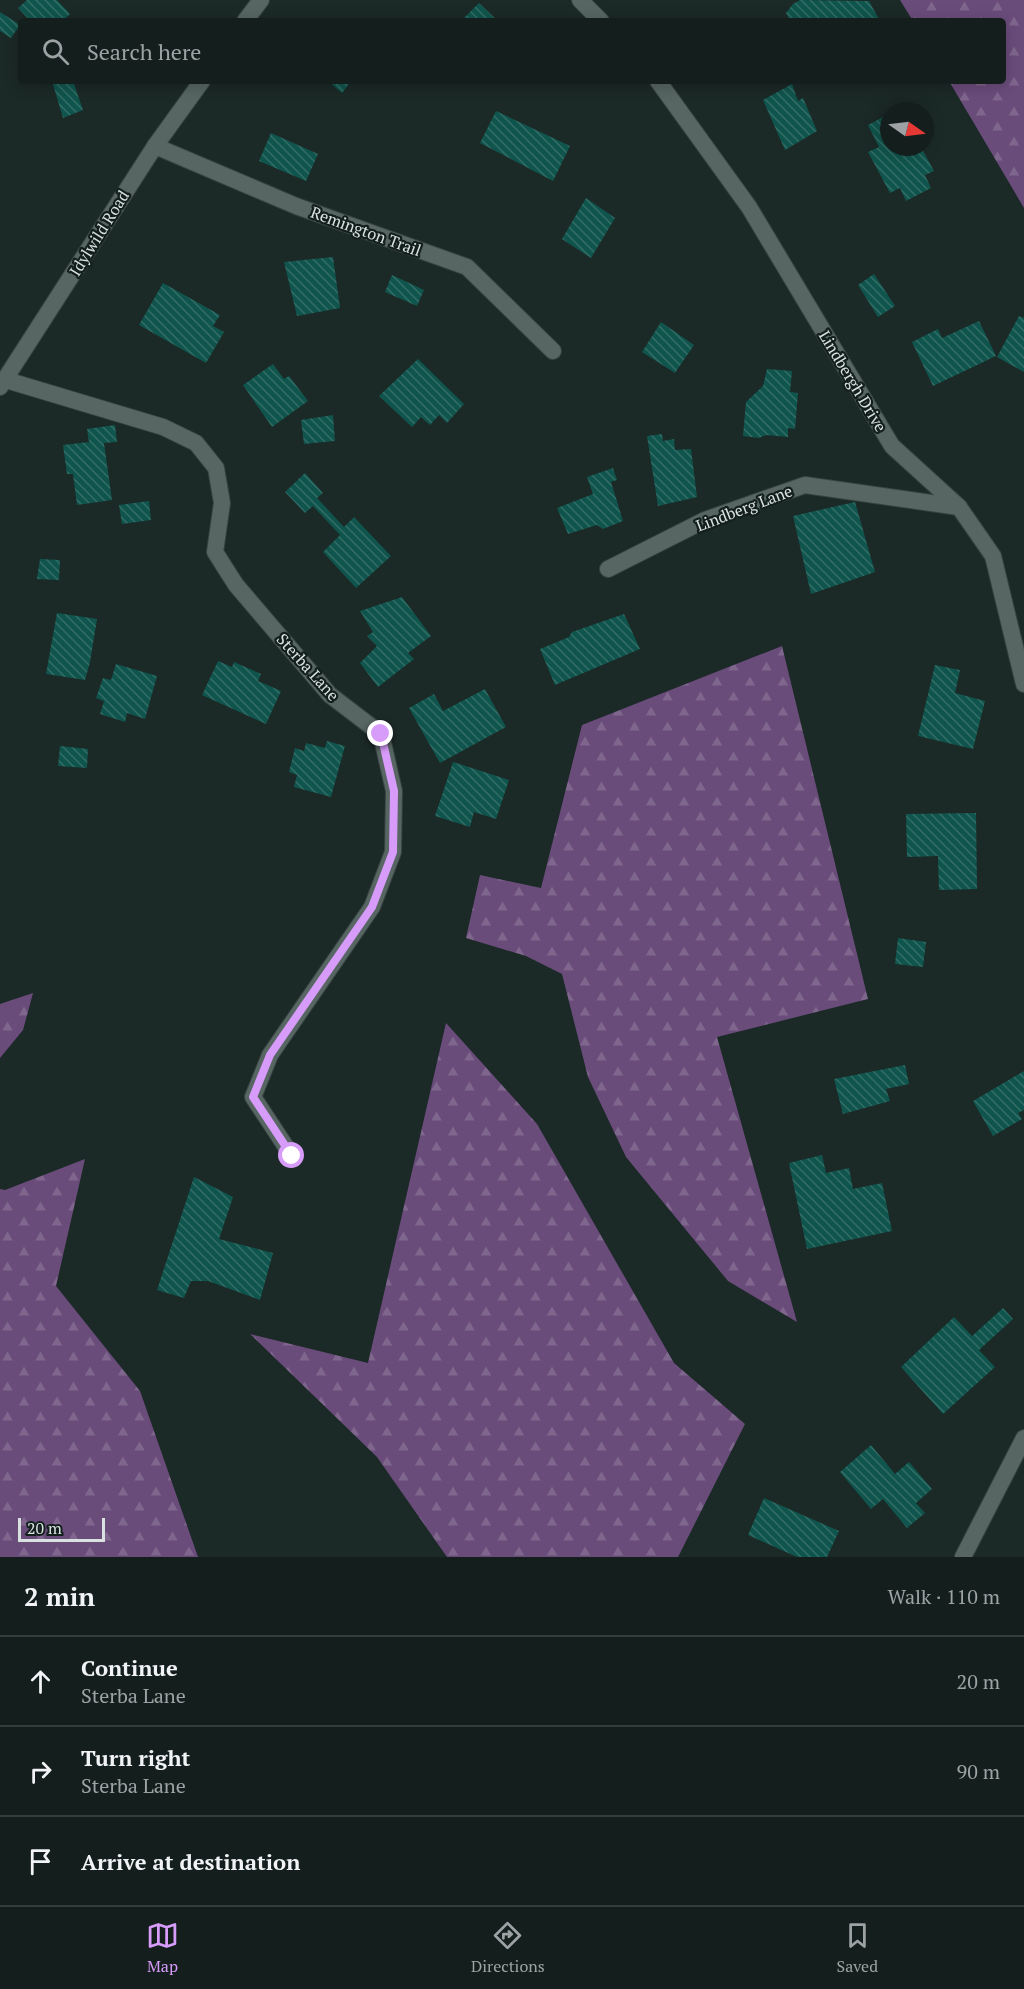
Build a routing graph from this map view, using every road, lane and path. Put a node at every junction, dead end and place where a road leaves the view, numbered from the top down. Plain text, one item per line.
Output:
1 (261, 0) edge
2 (580, 0) edge
3 (247, 18) edge
4 (598, 18) edge
5 (200, 84) edge
6 (660, 84) edge
7 (155, 146) junction
8 (553, 351) dead end
9 (3, 384) edge
10 (959, 507) junction
11 (608, 569) dead end
12 (1024, 684) edge
13 (292, 1156) dead end
14 (1024, 1438) edge
15 (963, 1557) edge

1 - 3 street
2 - 4 street
5 - 7 street, Idylwild Road
6 - 10 street, Lindbergh Drive
7 - 8 street, Remington Trail
7 - 9 street, Idylwild Road
9 - 13 street, Sterba Lane
10 - 11 street, Lindberg Lane
10 - 12 street, Lindbergh Drive
14 - 15 street

